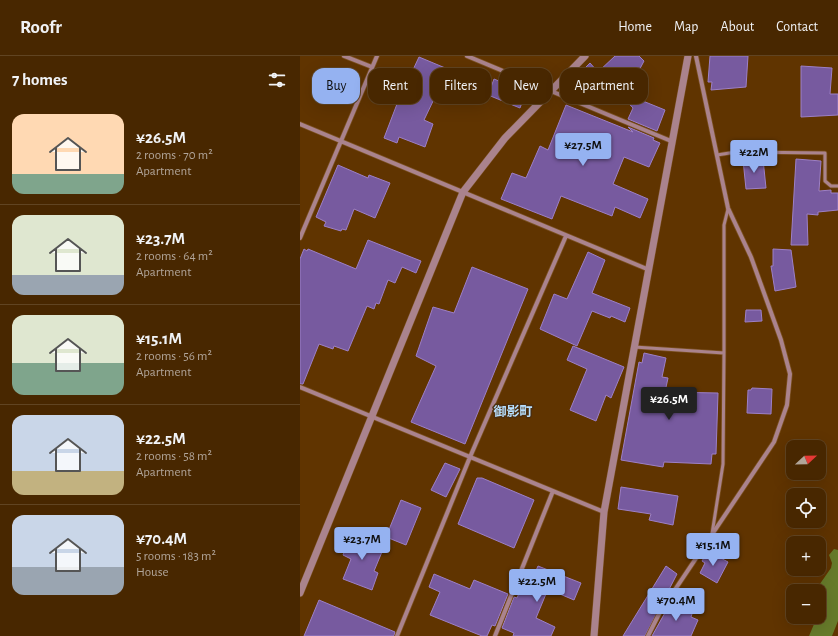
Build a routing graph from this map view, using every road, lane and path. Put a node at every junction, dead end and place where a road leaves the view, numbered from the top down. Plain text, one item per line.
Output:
1 (344, 56) edge
2 (377, 56) edge
3 (467, 56) edge
4 (585, 56) edge
5 (688, 56) edge
6 (696, 56) edge
7 (372, 67) junction
8 (499, 69) edge
9 (552, 91) joint
10 (539, 104) edge
11 (300, 124) edge
12 (341, 141) junction
13 (671, 141) junction
14 (717, 155) junction
15 (838, 186) edge
16 (463, 192) junction
17 (728, 208) junction
18 (566, 236) junction
19 (300, 238) edge
20 (647, 269) junction
21 (633, 347) junction
22 (724, 352) junction
23 (300, 387) edge
24 (370, 416) junction
25 (470, 457) junction
26 (552, 491) junction
27 (604, 512) junction
28 (711, 536) junction
29 (300, 593) edge
30 (397, 636) edge
31 (495, 636) edge
32 (594, 636) edge
33 (648, 636) edge

1 - 7 street
2 - 7 street
3 - 8 street
4 - 9 street
5 - 13 street
6 - 14 street
7 - 12 street
9 - 13 street
10 - 16 street
11 - 12 street
12 - 16 street
12 - 19 street
13 - 20 street
14 - 15 lane
14 - 17 street
16 - 18 street
16 - 24 street
17 - 22 lane
17 - 28 street
18 - 20 street
18 - 25 street
20 - 21 street
21 - 22 lane
21 - 27 street
22 - 28 lane
23 - 24 street
24 - 25 street
24 - 29 street
25 - 26 street
25 - 30 street
26 - 27 street
26 - 31 street
27 - 32 street
28 - 33 street

